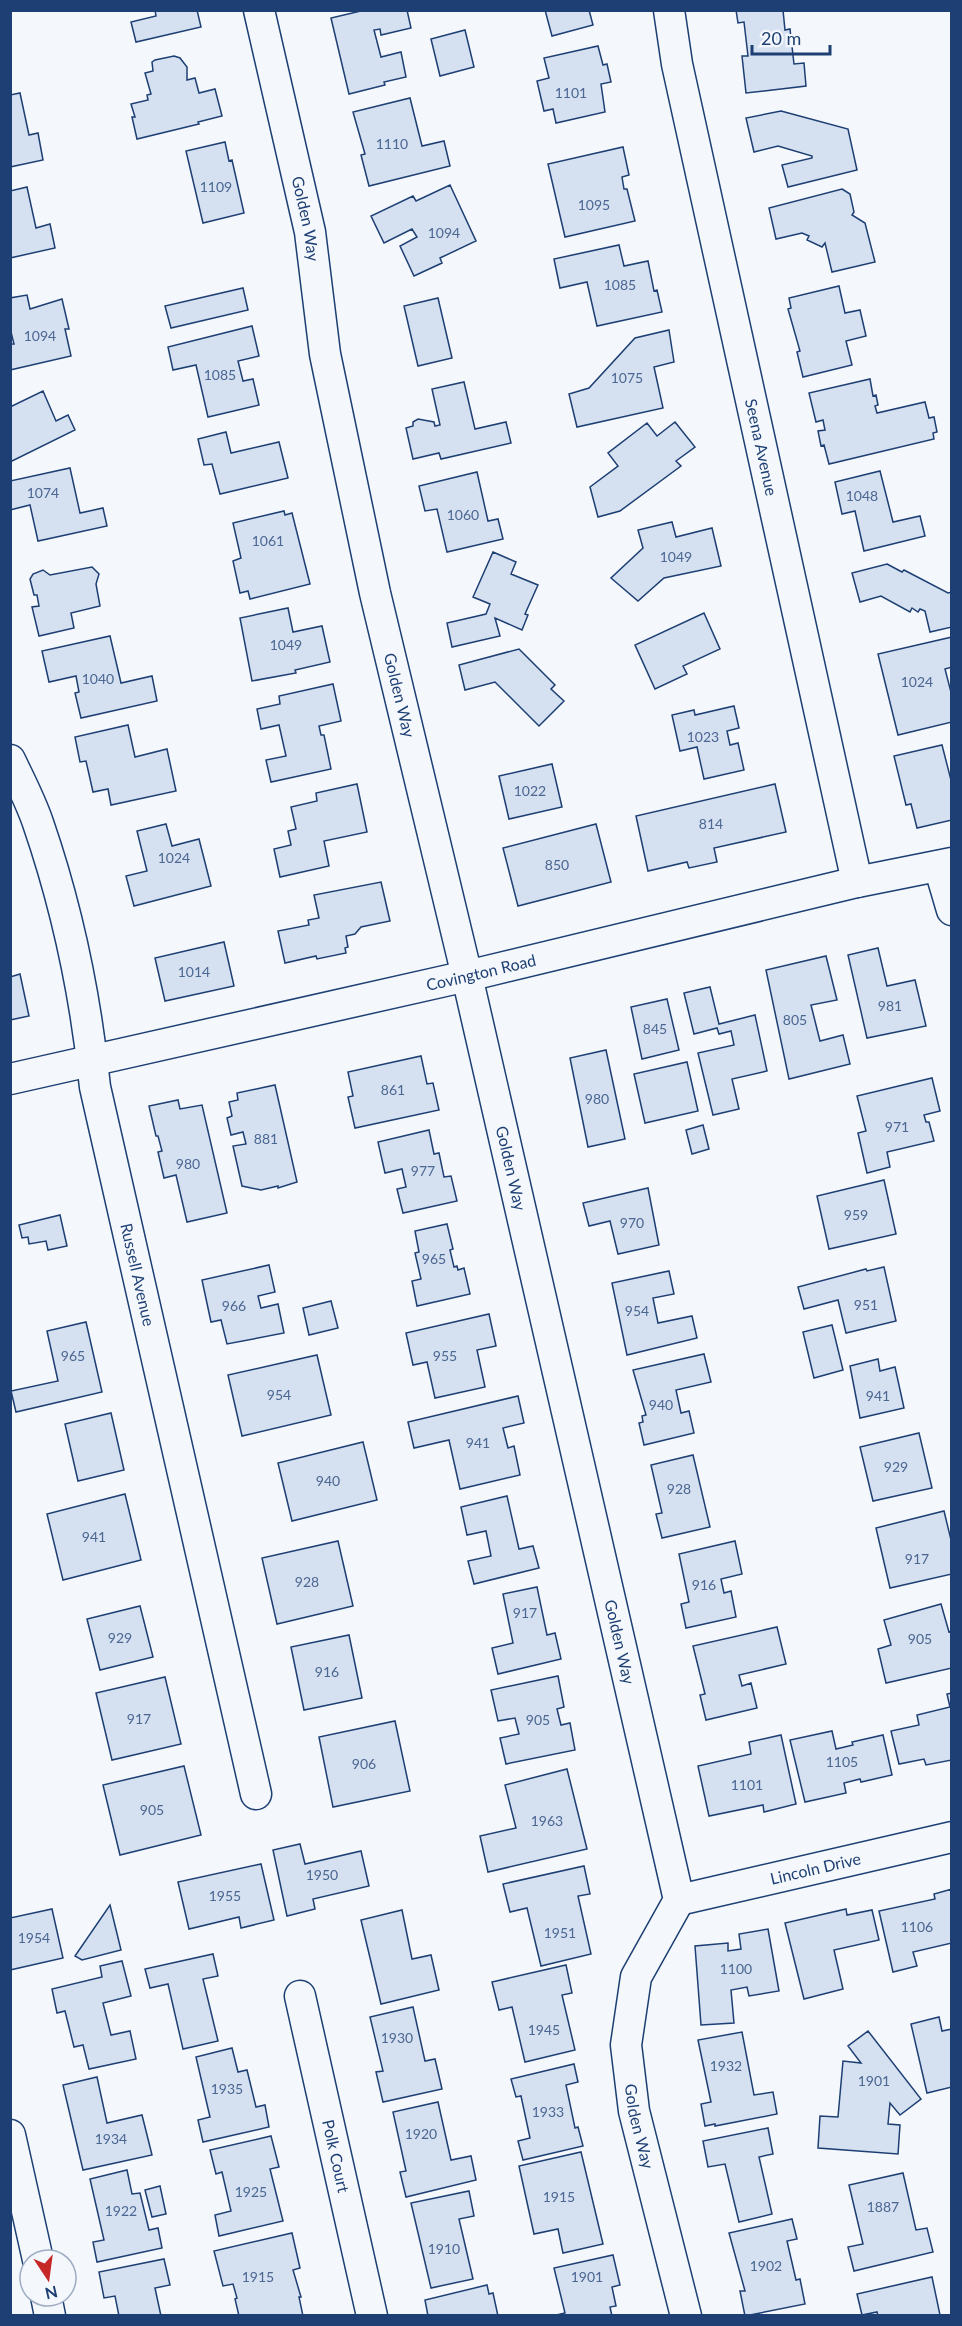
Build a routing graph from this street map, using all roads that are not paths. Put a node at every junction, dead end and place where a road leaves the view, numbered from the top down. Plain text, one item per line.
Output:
1 (259, 10) edge
2 (669, 10) edge
3 (10, 760) edge
4 (945, 864) edge
5 (857, 882) junction
6 (951, 910) edge
7 (467, 976) junction
8 (92, 1060) junction
9 (10, 1079) edge
10 (256, 1794) dead end
11 (951, 1837) edge
12 (679, 1900) junction
13 (300, 1996) dead end
14 (10, 2135) edge
15 (35, 2248) edge
16 (372, 2316) edge
17 (686, 2316) edge

1 - 7 street, Golden Way
2 - 5 street, Seena Avenue
3 - 8 street, Russell Avenue
4 - 5 street, Covington Road
4 - 6 street
5 - 7 street, Covington Road
7 - 8 street, Covington Road
7 - 12 street, Golden Way
8 - 9 street, Covington Road
8 - 10 street, Russell Avenue
11 - 12 street, Lincoln Drive
12 - 17 street, Golden Way
13 - 16 street, Polk Court
14 - 15 street

